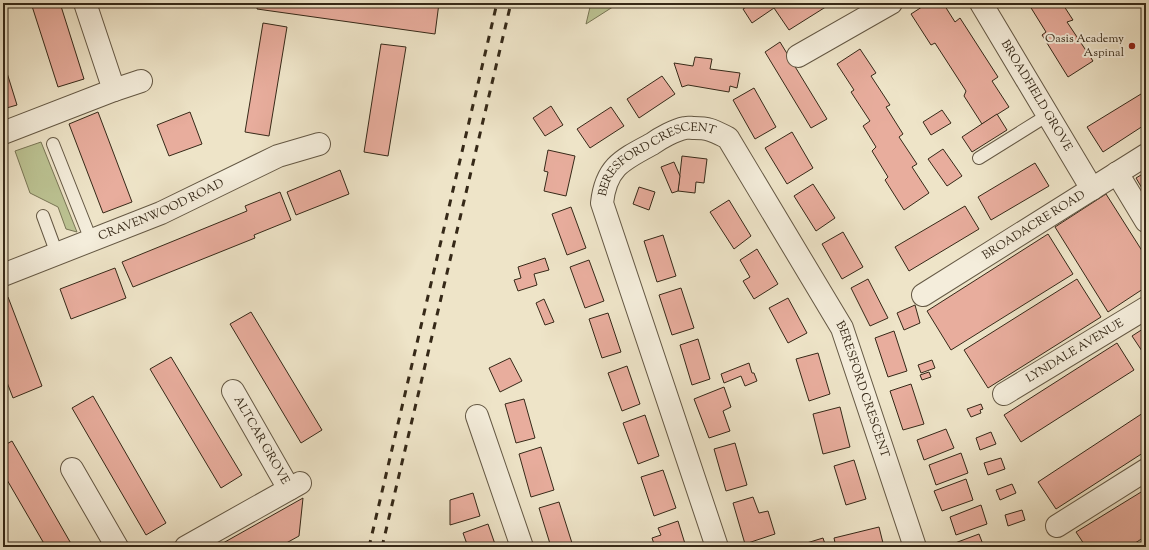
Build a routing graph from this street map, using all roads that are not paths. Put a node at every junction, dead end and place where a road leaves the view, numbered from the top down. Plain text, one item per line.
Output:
1 (84, 3) edge
2 (891, 3) edge
3 (981, 3) edge
4 (798, 56) dead end
5 (141, 81) dead end
6 (114, 90) junction
7 (1048, 115) junction
8 (3, 133) edge
9 (53, 144) dead end
10 (319, 144) dead end
11 (1146, 155) edge
12 (979, 158) dead end
13 (1117, 173) junction
14 (1092, 189) junction
15 (43, 216) dead end
16 (1146, 221) edge
17 (91, 240) junction
18 (57, 254) junction
19 (3, 275) edge
20 (923, 296) dead end
21 (1146, 308) edge
22 (233, 391) dead end
23 (1004, 394) dead end
24 (477, 416) dead end
25 (72, 469) dead end
26 (1146, 470) edge
27 (1057, 526) dead end
28 (116, 547) edge
29 (186, 547) edge
30 (522, 547) edge
31 (717, 547) edge
32 (915, 547) edge

1 - 6 street
2 - 4 street
3 - 7 street, BROADFIELD GROVE
5 - 6 street
6 - 8 street
7 - 12 lane
7 - 14 street, BROADFIELD GROVE
9 - 17 lane
10 - 17 street, CRAVENWOOD ROAD
11 - 13 street, BROADACRE ROAD
13 - 14 street, BROADACRE ROAD
13 - 16 street
14 - 20 street, BROADACRE ROAD
15 - 18 lane
17 - 18 street, CRAVENWOOD ROAD
18 - 19 street, CRAVENWOOD ROAD
21 - 23 street, LYNDALE AVENUE
22 - 29 street, ALTCAR GROVE
24 - 30 street
25 - 28 street
26 - 27 street
31 - 32 street, BERESFORD CRESCENT

